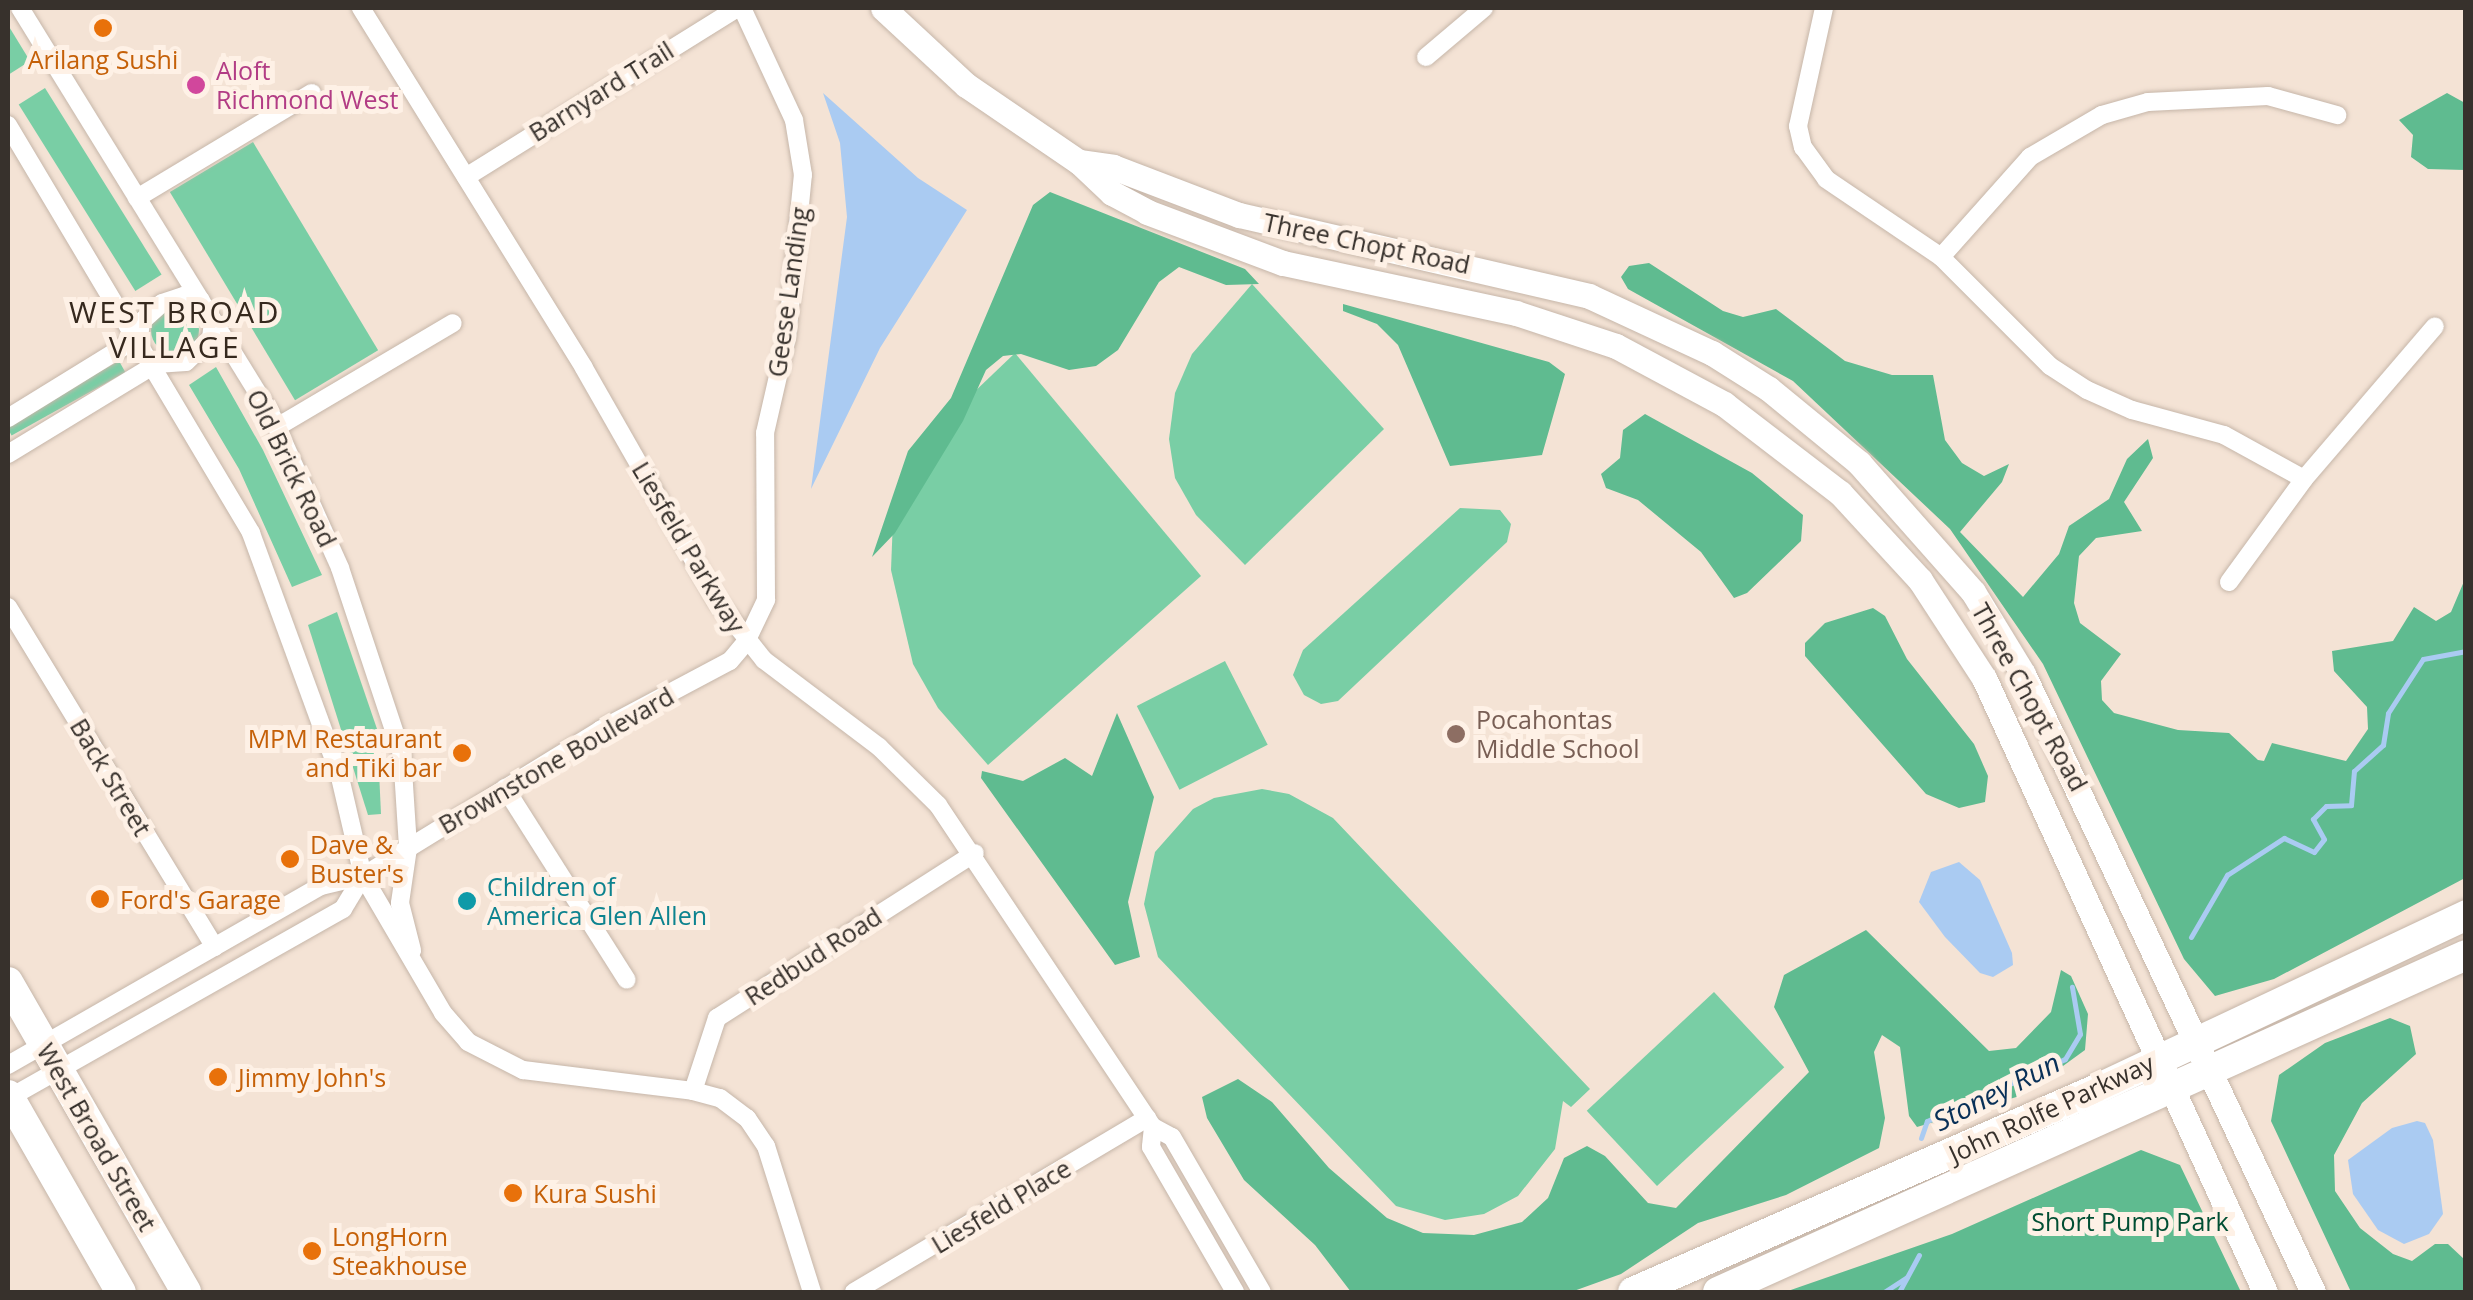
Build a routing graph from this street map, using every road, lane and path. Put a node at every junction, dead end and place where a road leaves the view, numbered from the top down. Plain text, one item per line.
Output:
1 (20, 8) edge
2 (361, 8) edge
3 (740, 8) edge
4 (883, 8) edge
5 (1484, 8) edge
6 (1824, 8) edge
7 (1426, 57) dead end
8 (312, 93) dead end
9 (2336, 115) dead end
10 (8, 124) edge
11 (1080, 162) junction
12 (466, 177) junction
13 (137, 198) junction
14 (1941, 257) junction
15 (201, 300) junction
16 (213, 321) junction
17 (453, 323) dead end
18 (2434, 326) dead end
19 (139, 338) junction
20 (156, 364) junction
21 (8, 418) edge
22 (276, 427) junction
23 (8, 454) edge
24 (2304, 479) junction
25 (2229, 582) dead end
26 (8, 607) edge
27 (746, 642) junction
28 (505, 788) junction
29 (408, 848) junction
30 (975, 853) junction
31 (363, 876) junction
32 (2466, 915) edge
33 (215, 947) junction
34 (2466, 955) edge
35 (420, 979) junction
36 (627, 980) dead end
37 (8, 982) edge
38 (2197, 1041) junction
39 (43, 1044) junction
40 (2157, 1060) junction
41 (8, 1065) edge
42 (58, 1071) junction
43 (2212, 1074) junction
44 (2173, 1090) junction
45 (693, 1091) junction
46 (8, 1097) edge
47 (1150, 1123) junction
48 (121, 1292) edge
49 (186, 1292) edge
50 (812, 1292) edge
51 (854, 1292) edge
52 (1235, 1292) edge
53 (1262, 1292) edge
54 (1634, 1292) edge
55 (1718, 1292) edge
56 (2265, 1292) edge
57 (2312, 1292) edge

1 - 13 street, Old Brick Road
2 - 12 street, Liesfeld Parkway
3 - 12 street, Barnyard Trail
3 - 27 street, Geese Landing
4 - 11 main road, Three Chopt Road
5 - 7 street
6 - 14 street
8 - 13 street
9 - 14 street
10 - 19 street, Old Brick Road
11 - 38 main road, Three Chopt Road
11 - 40 main road, Three Chopt Road
12 - 27 street, Liesfeld Parkway
13 - 15 street, Old Brick Road
14 - 24 street
15 - 16 street, Old Brick Road
15 - 19 street
16 - 20 street
16 - 22 street, Old Brick Road
17 - 22 street
18 - 24 street
19 - 20 street, Old Brick Road
19 - 21 street
20 - 23 street
20 - 31 street, Old Brick Road
22 - 29 street, Old Brick Road
24 - 25 street
26 - 33 street, Back Street
27 - 28 street, Brownstone Boulevard
27 - 30 street, Liesfeld Parkway
28 - 29 street, Brownstone Boulevard
28 - 36 street
29 - 31 street, Brownstone Boulevard
29 - 35 street, Old Brick Road
30 - 45 street, Redbud Road
30 - 47 street, Liesfeld Parkway
31 - 33 street, Brownstone Boulevard
31 - 35 street, Old Brick Road
31 - 42 street, Brownstone Boulevard
32 - 38 main road, John Rolfe Parkway
33 - 39 street, Brownstone Boulevard
34 - 43 main road, John Rolfe Parkway
35 - 45 street, Old Brick Road
37 - 39 main road, West Broad Street
38 - 40 main road, John Rolfe Parkway
38 - 43 main road, Three Chopt Road
39 - 41 street, Brownstone Boulevard
39 - 42 main road, West Broad Street
40 - 44 main road, Three Chopt Road
40 - 54 main road, John Rolfe Parkway
42 - 46 street, Brownstone Boulevard
42 - 49 main road, West Broad Street
43 - 44 main road, John Rolfe Parkway
43 - 57 main road, Three Chopt Road
44 - 55 main road, John Rolfe Parkway
44 - 56 main road, Three Chopt Road
45 - 50 street, Old Brick Road
46 - 48 main road
47 - 51 street, Liesfeld Place
47 - 52 street, Liesfeld Parkway
47 - 53 street, Liesfeld Parkway

